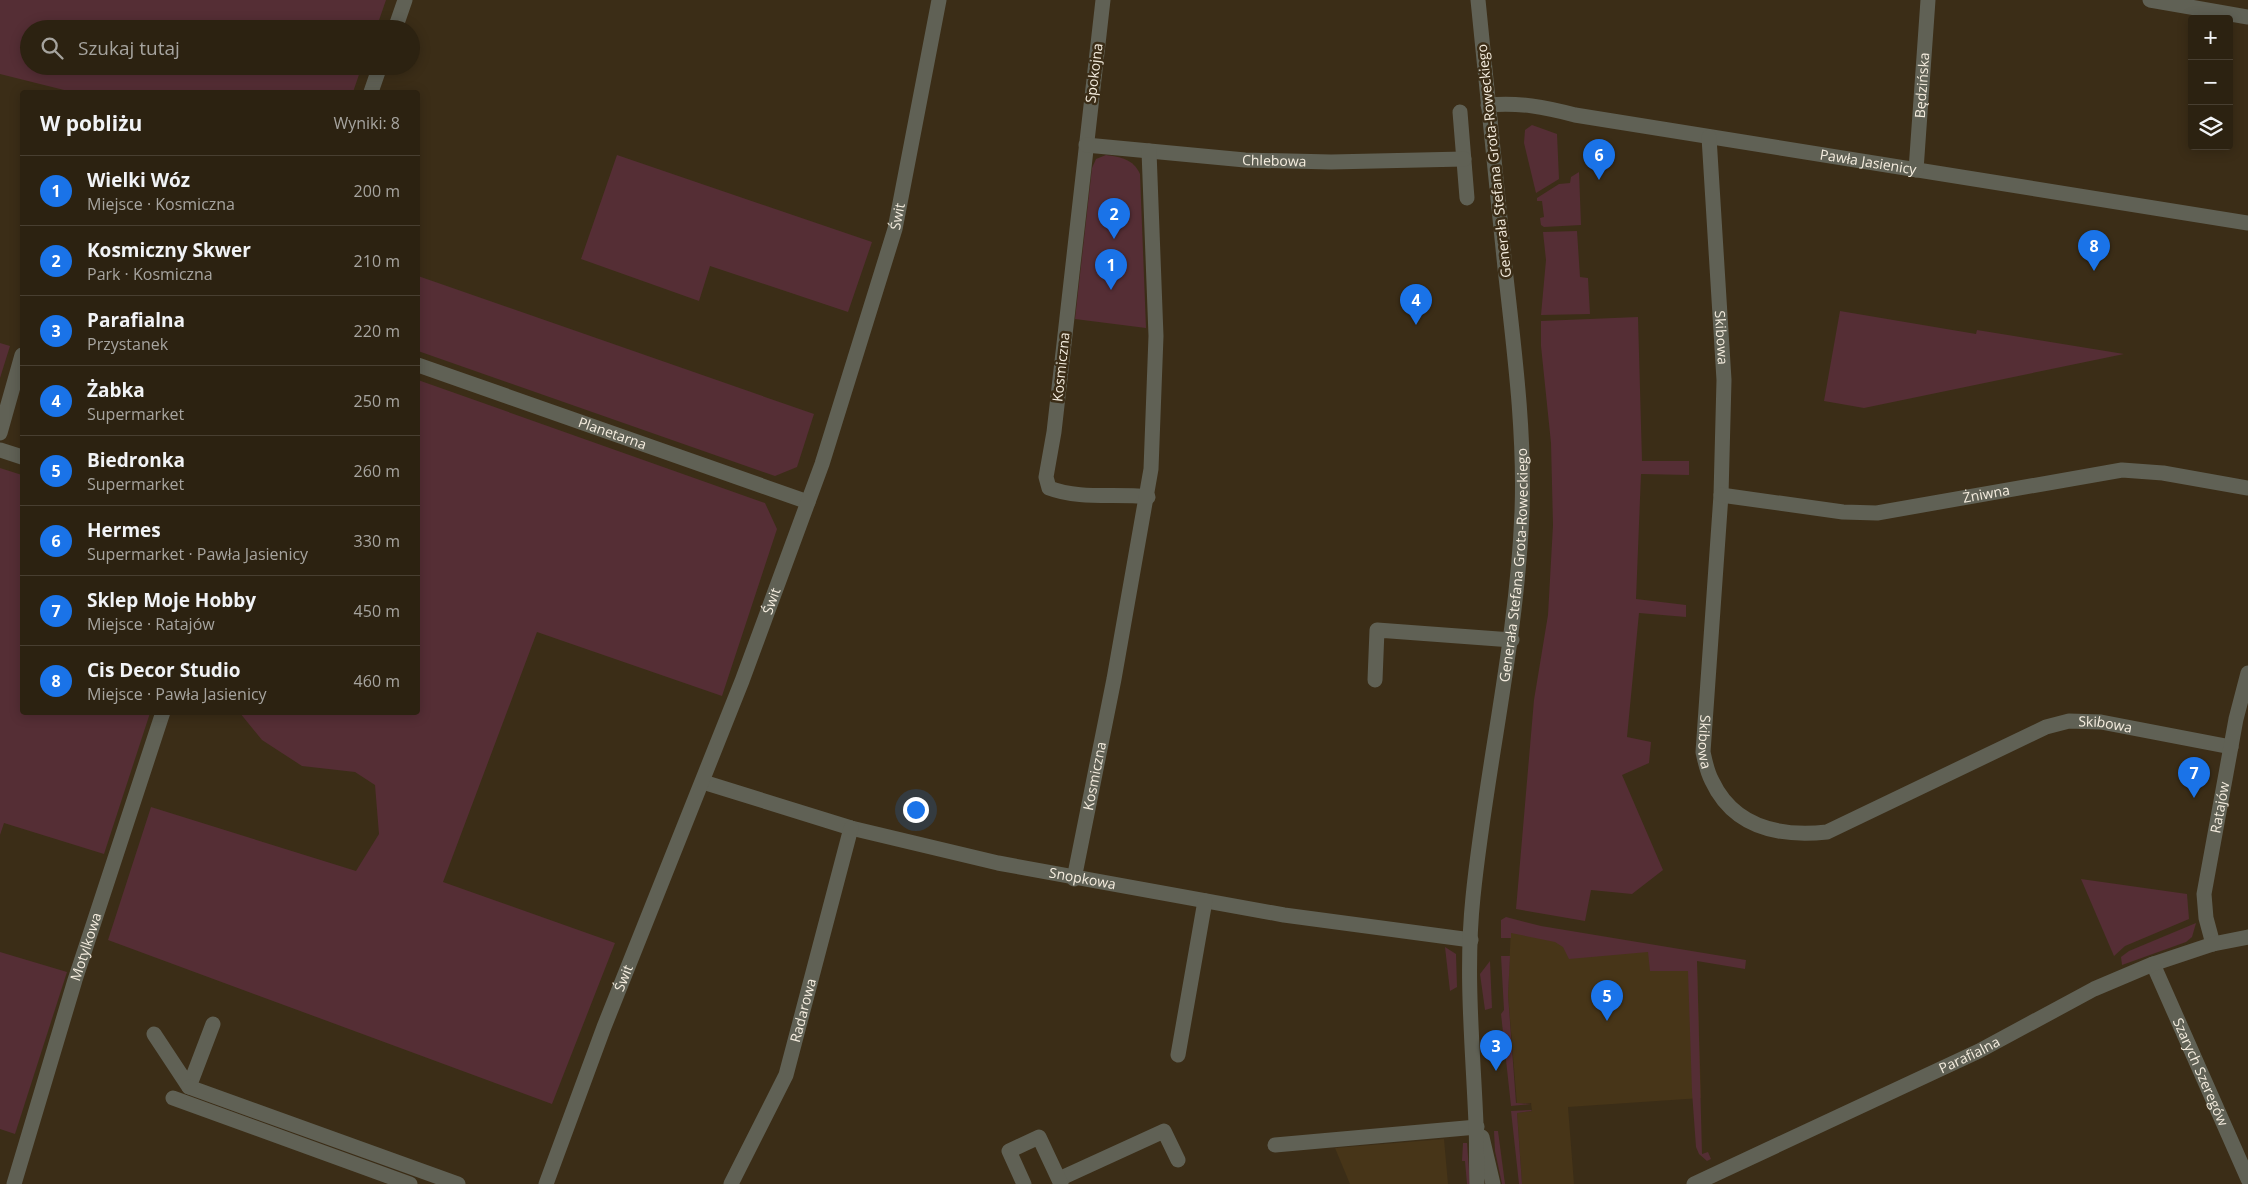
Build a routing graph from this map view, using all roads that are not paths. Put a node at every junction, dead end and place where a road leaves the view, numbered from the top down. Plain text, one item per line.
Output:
1 (405, 0) edge
2 (939, 0) edge
3 (1103, 0) edge
4 (1478, 0) edge
5 (1928, 0) edge
6 (2150, 0) edge
7 (2248, 17) edge
8 (397, 20) edge
9 (377, 75) edge
10 (372, 90) edge
11 (1488, 105) junction
12 (1460, 112) dead end
13 (1709, 136) junction
14 (1086, 145) junction
15 (1149, 151) junction
16 (1464, 159) junction
17 (1916, 170) junction
18 (1467, 198) dead end
19 (2248, 223) edge
20 (20, 362) edge
21 (420, 366) edge
22 (0, 432) edge
23 (0, 450) edge
24 (20, 456) edge
25 (2248, 488) edge
26 (1722, 495) junction
27 (1148, 497) junction
28 (808, 502) junction
29 (1512, 640) junction
30 (2248, 673) edge
31 (1375, 680) dead end
32 (162, 715) edge
33 (2230, 747) junction
34 (703, 782) junction
35 (851, 828) junction
36 (1074, 879) junction
37 (1205, 902) junction
38 (2248, 937) edge
39 (1471, 940) junction
40 (2213, 944) junction
41 (2153, 964) junction
42 (213, 1024) dead end
43 (154, 1034) dead end
44 (1178, 1055) dead end
45 (189, 1088) junction
46 (173, 1098) dead end
47 (1477, 1128) junction
48 (1275, 1145) dead end
49 (1178, 1160) dead end
50 (2248, 1179) edge
51 (1060, 1182) edge
52 (14, 1184) edge
53 (410, 1184) edge
54 (458, 1184) edge
55 (546, 1184) edge
56 (731, 1184) edge
57 (1024, 1184) edge
58 (1477, 1184) edge
59 (1493, 1184) edge
60 (1694, 1184) edge

1 - 8 street
2 - 28 street, Świt
3 - 14 street, Spokojna
4 - 11 street, Generała Stefana Grota-Roweckiego
5 - 17 street, Będzińska
6 - 7 street
9 - 10 street
11 - 13 street, Pawła Jasienicy
11 - 29 street, Generała Stefana Grota-Roweckiego
12 - 16 street
13 - 17 street, Pawła Jasienicy
13 - 26 street, Skibowa
14 - 15 street, Chlebowa
14 - 27 street, Kosmiczna
15 - 16 street, Chlebowa
15 - 27 street, Kosmiczna
16 - 18 street
17 - 19 street, Pawła Jasienicy
20 - 22 street
21 - 28 street, Planetarna
23 - 24 street
25 - 26 street, Żniwna
26 - 33 street, Skibowa
27 - 36 street, Kosmiczna
28 - 34 street, Świt
29 - 31 street
29 - 39 street, Generała Stefana Grota-Roweckiego
30 - 33 street, Ratajów
32 - 52 street, Motylkowa
33 - 40 street, Ratajów
34 - 35 street, Snopkowa
34 - 55 street, Świt
35 - 36 street, Snopkowa
35 - 56 street, Radarowa
36 - 37 street, Snopkowa
37 - 39 street, Snopkowa
37 - 44 street
38 - 40 street, Parafialna
39 - 47 street, Generała Stefana Grota-Roweckiego
40 - 41 street, Parafialna
41 - 50 street, Szarych Szeregów
41 - 60 street, Parafialna
42 - 45 street
43 - 45 street
45 - 54 street
46 - 53 street
47 - 48 street
47 - 58 street, Generała Stefana Grota-Roweckiego
47 - 59 street, Generała Stefana Grota-Roweckiego
49 - 51 street
51 - 57 street

